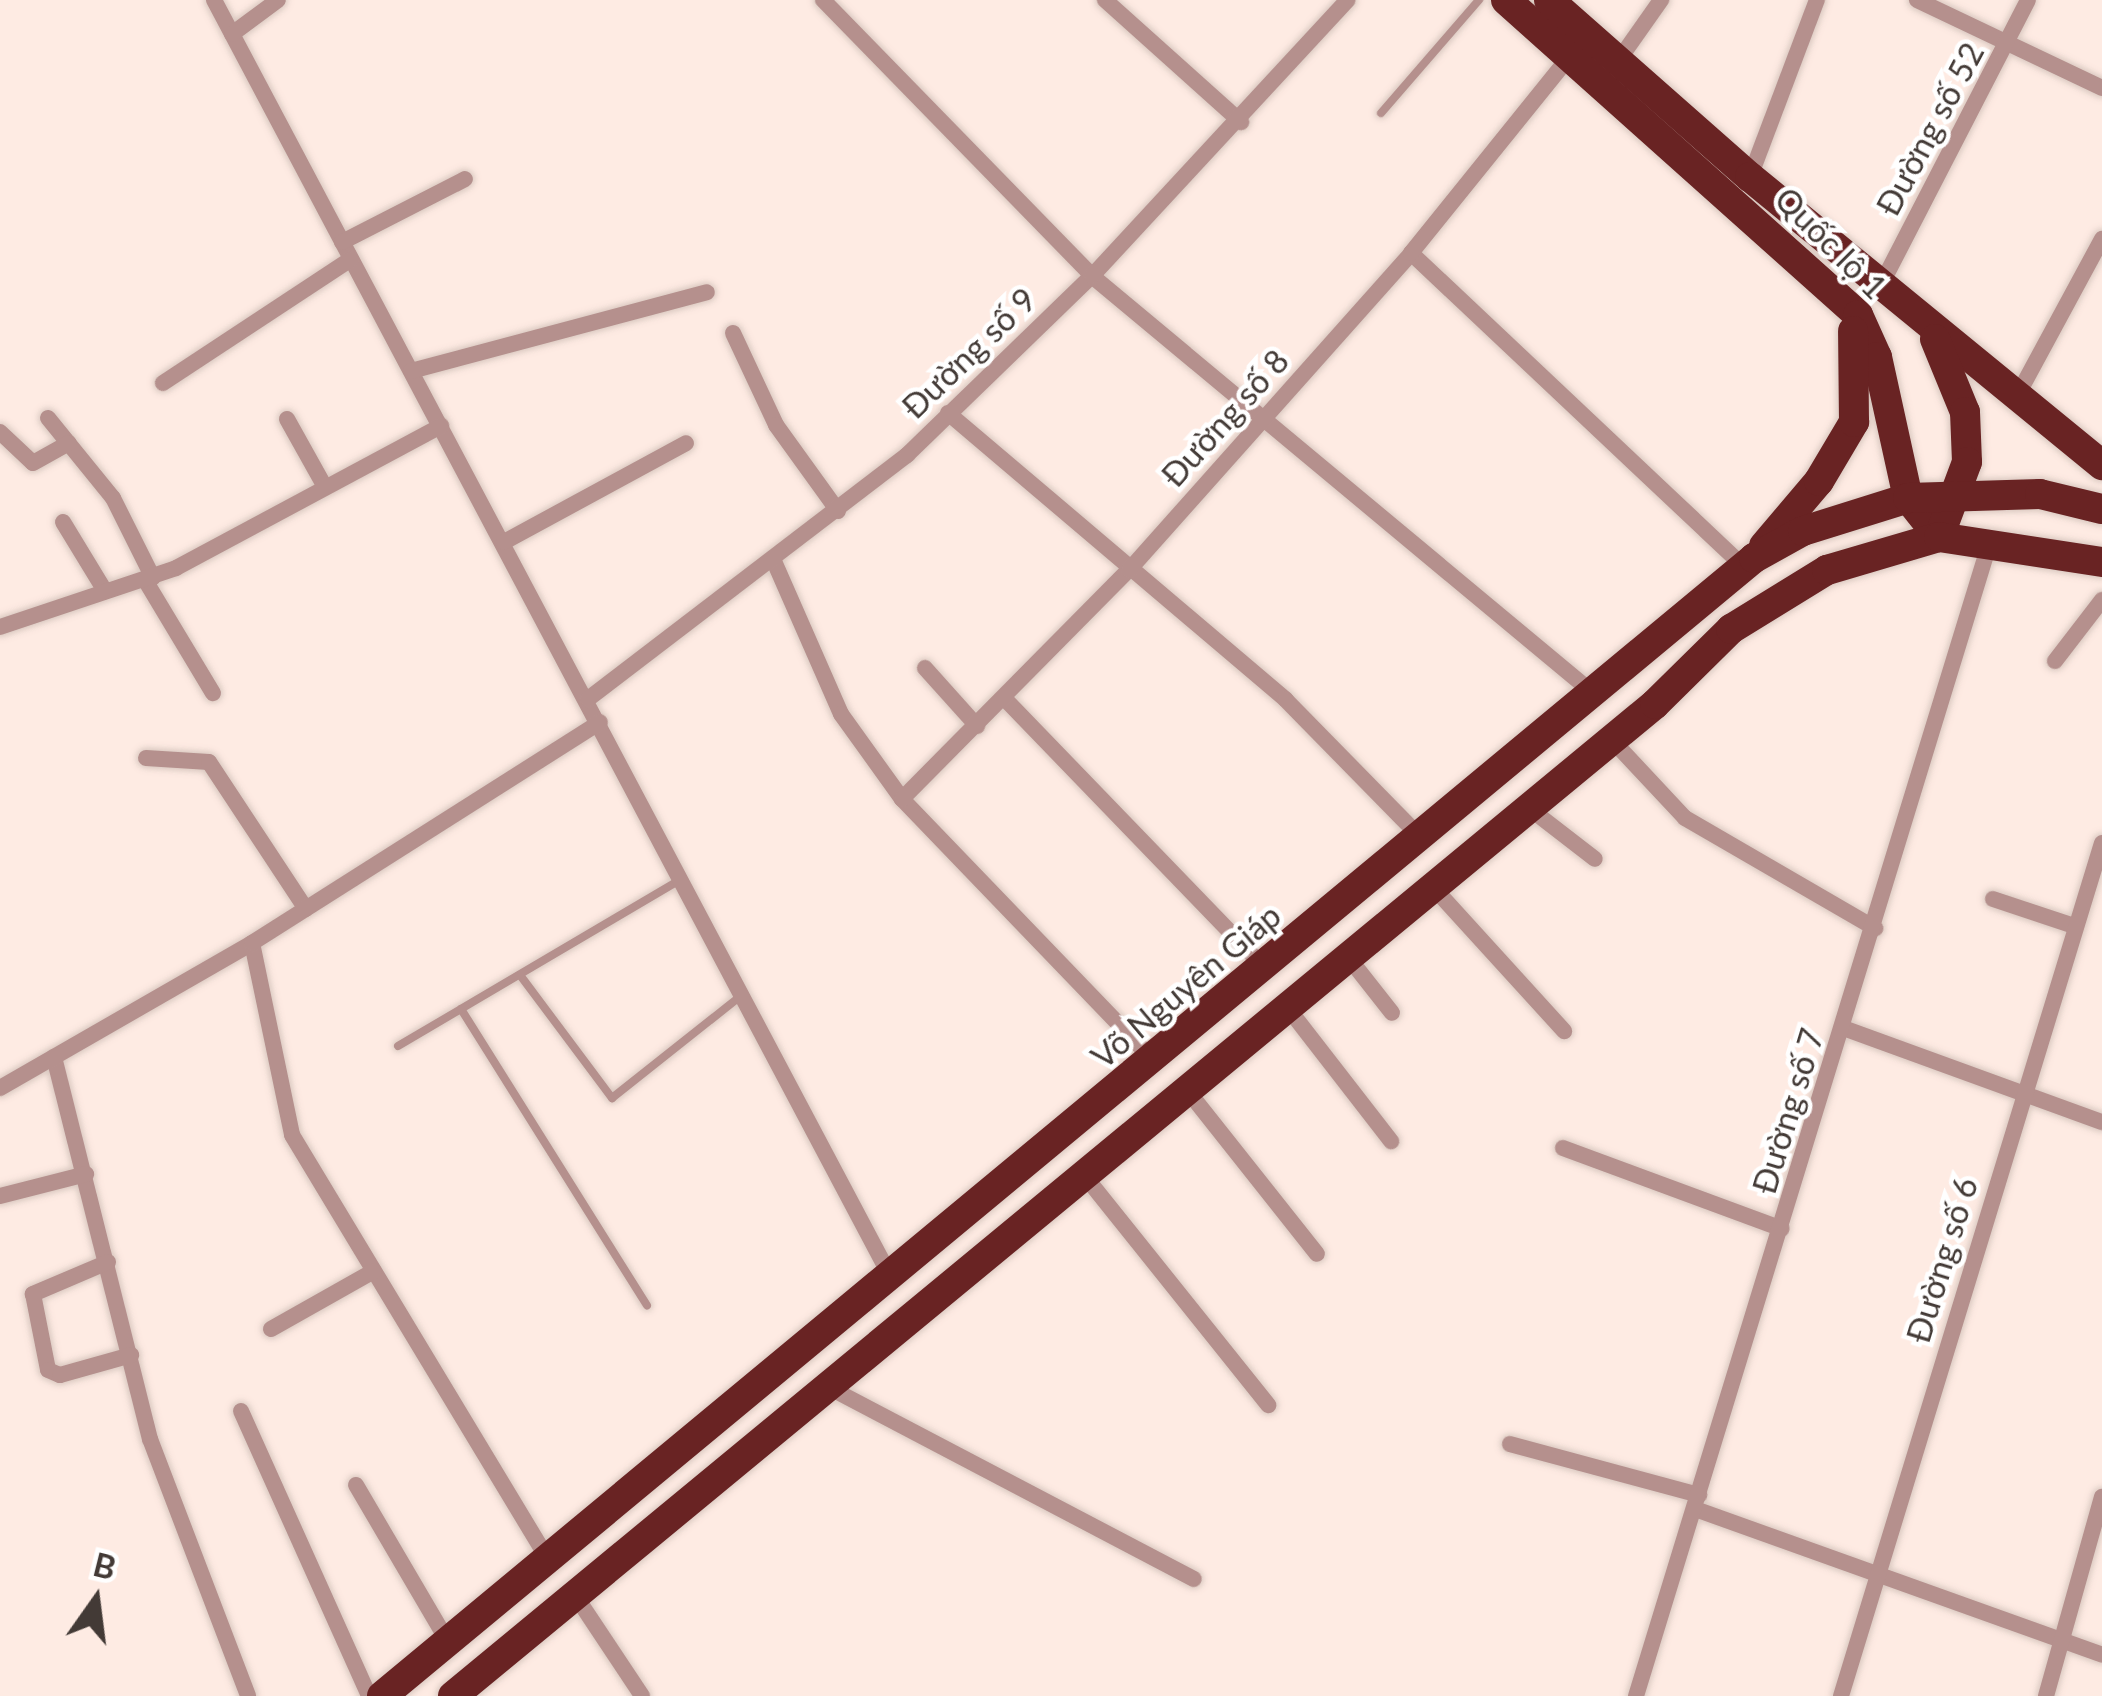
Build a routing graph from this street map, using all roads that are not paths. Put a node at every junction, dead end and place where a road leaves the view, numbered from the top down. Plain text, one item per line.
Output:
1 (214, 0) edge
2 (278, 0) edge
3 (823, 0) edge
4 (1105, 0) edge
5 (1348, 0) edge
6 (1479, 0) edge
7 (1506, 0) edge
8 (1550, 0) edge
9 (1661, 0) edge
10 (1816, 0) edge
11 (1916, 0) edge
12 (2028, 0) edge
13 (232, 34) junction
14 (2010, 43) junction
15 (1570, 56) junction
16 (1618, 61) junction
17 (2102, 88) edge
18 (1381, 113) dead end
19 (1240, 122) junction
20 (1750, 177) junction
21 (465, 179) dead end
22 (2102, 239) edge
23 (347, 250) junction
24 (1412, 253) junction
25 (1092, 276) junction
26 (1882, 284) junction
27 (707, 292) dead end
28 (1845, 302) junction
29 (1923, 319) junction
30 (733, 332) dead end
31 (411, 371) junction
32 (163, 382) dead end
33 (2016, 399) junction
34 (949, 413) junction
35 (48, 418) dead end
36 (287, 419) dead end
37 (1263, 420) junction
38 (441, 426) junction
39 (0, 432) edge
40 (69, 443) junction
41 (686, 443) dead end
42 (2102, 465) edge
43 (325, 487) junction
44 (1961, 491) junction
45 (1908, 498) junction
46 (2102, 508) edge
47 (838, 511) junction
48 (63, 522) dead end
49 (1939, 536) junction
50 (504, 542) junction
51 (1990, 542) junction
52 (773, 560) junction
53 (1748, 562) junction
54 (2102, 562) edge
55 (1129, 570) junction
56 (149, 579) junction
57 (105, 591) junction
58 (2102, 600) edge
59 (0, 627) edge
60 (2055, 661) dead end
61 (925, 668) dead end
62 (1588, 689) junction
63 (213, 693) dead end
64 (588, 699) junction
65 (1005, 699) junction
66 (600, 722) junction
67 (977, 726) junction
68 (1612, 740) junction
69 (146, 758) dead end
70 (902, 799) junction
71 (1528, 808) junction
72 (1419, 836) junction
73 (2102, 843) edge
74 (1595, 859) dead end
75 (682, 879) junction
76 (1433, 887) junction
77 (1993, 899) dead end
78 (306, 909) junction
79 (2074, 926) junction
80 (1875, 928) junction
81 (252, 943) junction
82 (1348, 957) junction
83 (1264, 967) junction
84 (520, 975) junction
85 (743, 994) junction
86 (1287, 1007) junction
87 (461, 1009) junction
88 (1392, 1012) dead end
89 (1846, 1028) junction
90 (1564, 1031) dead end
91 (398, 1046) dead end
92 (54, 1057) junction
93 (1154, 1061) junction
94 (0, 1088) edge
95 (1187, 1090) junction
96 (2025, 1091) junction
97 (2102, 1122) edge
98 (1391, 1141) dead end
99 (1563, 1148) dead end
100 (86, 1174) junction
101 (1084, 1175) junction
102 (0, 1196) edge
103 (1782, 1229) junction
104 (1317, 1255) dead end
105 (108, 1262) junction
106 (374, 1271) junction
107 (889, 1274) junction
108 (647, 1306) dead end
109 (272, 1329) dead end
110 (131, 1355) junction
111 (828, 1387) junction
112 (1268, 1405) dead end
113 (242, 1412) dead end
114 (1510, 1444) dead end
115 (356, 1485) dead end
116 (2102, 1497) edge
117 (1697, 1502) junction
118 (548, 1560) junction
119 (1194, 1579) dead end
120 (1877, 1579) junction
121 (575, 1595) junction
122 (448, 1642) junction
123 (2062, 1644) junction
124 (2102, 1655) edge
125 (248, 1696) edge
126 (369, 1696) edge
127 (382, 1696) edge
128 (453, 1696) edge
129 (642, 1696) edge
130 (1636, 1696) edge
131 (1841, 1696) edge
132 (2046, 1696) edge

1 - 13 street
2 - 13 street
3 - 25 street
4 - 19 street
5 - 19 street, Đường số 9
6 - 18 lane
7 - 15 highway, Quốc lộ 1
8 - 16 highway, Quốc lộ 1
9 - 16 street
10 - 20 street
11 - 14 street
12 - 14 street, Đường số 52
13 - 23 street
14 - 17 street
14 - 26 street, Đường số 52
15 - 24 street, Đường số 8
15 - 28 highway, Quốc lộ 1
16 - 20 highway, Quốc lộ 1
19 - 25 street, Đường số 9
20 - 26 highway, Quốc lộ 1
21 - 23 street
22 - 33 street
23 - 31 street
23 - 32 street
24 - 37 street, Đường số 8
24 - 53 street
25 - 34 street, Đường số 9
25 - 37 street
26 - 29 highway, Quốc lộ 1
27 - 31 street
28 - 45 highway, Quốc lộ 1
28 - 53 highway
29 - 33 highway, Quốc lộ 1
29 - 44 highway
30 - 47 street
31 - 38 street
33 - 42 highway, Quốc lộ 1
34 - 47 street, Đường số 9
34 - 55 street
35 - 40 street
36 - 43 street
37 - 55 street, Đường số 8
37 - 62 street
38 - 43 street
38 - 50 street
39 - 40 street
40 - 56 street
41 - 50 street
43 - 56 street
44 - 45 highway, Võ Nguyên Giáp
44 - 46 highway, Võ Nguyên Giáp
44 - 49 highway
45 - 49 highway, Quốc lộ 1
45 - 53 highway, Võ Nguyên Giáp
47 - 52 street, Đường số 9
48 - 57 street
49 - 51 highway
49 - 68 highway
50 - 64 street
51 - 54 highway
51 - 80 street, Đường số 7
52 - 64 street, Đường số 9
52 - 70 street
53 - 62 highway, Võ Nguyên Giáp
55 - 65 street, Đường số 8
55 - 72 street
56 - 57 street
56 - 63 street
57 - 59 street
58 - 60 street
61 - 67 street
62 - 72 highway, Võ Nguyên Giáp
64 - 66 street
65 - 67 street, Đường số 8
65 - 83 street
66 - 75 street
66 - 78 street
67 - 70 street, Đường số 8
68 - 71 highway
68 - 80 street
69 - 78 street
70 - 93 street
71 - 74 street
71 - 76 highway
72 - 83 highway, Võ Nguyên Giáp
73 - 79 street, Đường số 6
75 - 84 lane
75 - 85 street
76 - 82 highway
76 - 90 street
77 - 79 street
78 - 81 street
79 - 96 street, Đường số 6
80 - 89 street, Đường số 7
81 - 92 street
81 - 106 street
82 - 86 highway
82 - 88 street
83 - 93 highway, Võ Nguyên Giáp
84 - 85 lane
84 - 87 lane
85 - 107 street
86 - 95 highway
86 - 98 street
87 - 91 lane
87 - 108 lane
89 - 96 street
89 - 103 street, Đường số 7
92 - 94 street
92 - 100 street
93 - 107 highway, Võ Nguyên Giáp
95 - 101 highway
95 - 104 street
96 - 97 street
96 - 120 street, Đường số 6
99 - 103 street
100 - 102 street
100 - 105 street
101 - 111 highway
101 - 112 street
103 - 117 street, Đường số 7
105 - 110 street
105 - 110 street
106 - 109 street
106 - 118 street
107 - 118 highway, Võ Nguyên Giáp
110 - 125 street
111 - 119 street
111 - 121 highway
113 - 126 street
114 - 117 street
115 - 122 street
116 - 123 street
117 - 120 street
117 - 130 street, Đường số 7
118 - 122 highway, Võ Nguyên Giáp
120 - 123 street
120 - 131 street, Đường số 6
121 - 128 highway
121 - 129 street
122 - 127 highway, Võ Nguyên Giáp
123 - 124 street
123 - 132 street

